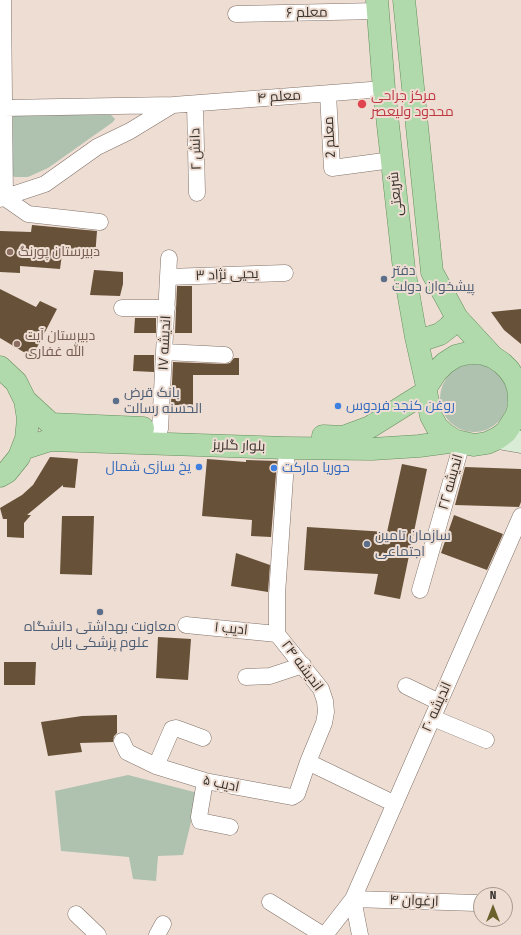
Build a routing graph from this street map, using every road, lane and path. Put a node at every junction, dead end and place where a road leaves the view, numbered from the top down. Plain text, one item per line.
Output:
1 (3, 0) edge
2 (404, 0) edge
3 (378, 6) edge
4 (236, 14) dead end
5 (2, 79) edge
6 (384, 90) junction
7 (328, 94) junction
8 (195, 104) junction
9 (173, 105) junction
10 (4, 108) junction
11 (392, 160) junction
12 (197, 193) dead end
13 (2, 198) edge
14 (100, 222) dead end
15 (169, 258) dead end
16 (285, 273) dead end
17 (168, 277) junction
18 (122, 308) dead end
19 (166, 308) junction
20 (457, 318) junction
21 (416, 337) junction
22 (165, 352) junction
23 (224, 355) dead end
24 (493, 357) junction
25 (0, 367) edge
26 (518, 380) edge
27 (426, 389) junction
28 (25, 400) junction
29 (160, 429) junction
30 (498, 438) junction
31 (459, 442) junction
32 (521, 442) edge
33 (286, 448) junction
34 (22, 449) junction
35 (0, 476) edge
36 (521, 516) edge
37 (420, 590) dead end
38 (186, 625) dead end
39 (277, 634) junction
40 (303, 666) junction
41 (246, 677) dead end
42 (406, 686) dead end
43 (439, 702) junction
44 (433, 718) junction
45 (203, 738) dead end
46 (486, 740) dead end
47 (122, 741) dead end
48 (308, 762) junction
49 (156, 766) junction
50 (205, 781) junction
51 (395, 804) junction
52 (230, 827) dead end
53 (353, 899) junction
54 (270, 902) dead end
55 (473, 903) edge
56 (76, 914) dead end
57 (98, 935) edge
58 (324, 935) edge
59 (360, 935) edge

1 - 5 street
2 - 20 main road, شریعتی
3 - 4 street, معلم ۶
3 - 6 main road, شریعتی
5 - 10 street
6 - 7 street, معلم ۴
6 - 11 main road, شریعتی
7 - 8 street, معلم ۴
7 - 11 street, معلم 2
8 - 9 street, معلم ۴
8 - 12 street, دانش ۲
9 - 10 street, معلم ۴
9 - 13 street
10 - 13 street
11 - 21 main road, شریعتی
13 - 14 street
15 - 17 street, اندیشه ۱۷
16 - 17 street, یحیی نژاد ۳
17 - 19 street, اندیشه ۱۷
18 - 19 street
19 - 22 street, اندیشه ۱۷
20 - 21 main road
20 - 24 main road, شریعتی
21 - 27 main road, شریعتی
22 - 23 street
22 - 29 street, اندیشه ۱۷
24 - 26 main road
24 - 27 main road
25 - 28 main road
26 - 30 main road
27 - 29 main road, بلوار گلریز
27 - 31 main road
28 - 29 main road, بلوار گلریز
28 - 34 main road
30 - 31 main road
30 - 32 main road
31 - 33 main road, بلوار گلریز
31 - 37 street, اندیشه ۲۲
33 - 34 main road, بلوار گلریز
33 - 39 street, اندیشه ۲۴
34 - 35 main road
36 - 43 street, اندیشه ۲۰
38 - 39 street, ادیب ۱
39 - 40 street, اندیشه ۲۴
40 - 41 street
40 - 48 street, اندیشه ۲۴
42 - 43 street
43 - 44 street, اندیشه ۲۰
44 - 46 street
44 - 51 street, اندیشه ۲۰
45 - 49 street
47 - 49 street, ادیب ۵
48 - 50 street, ادیب ۵
48 - 51 street
49 - 50 street, ادیب ۵
50 - 52 street
51 - 53 street, اندیشه ۲۰
53 - 55 street, ارغوان ۴
53 - 58 street, اندیشه ۲۰
53 - 59 street
54 - 58 street
56 - 57 street

